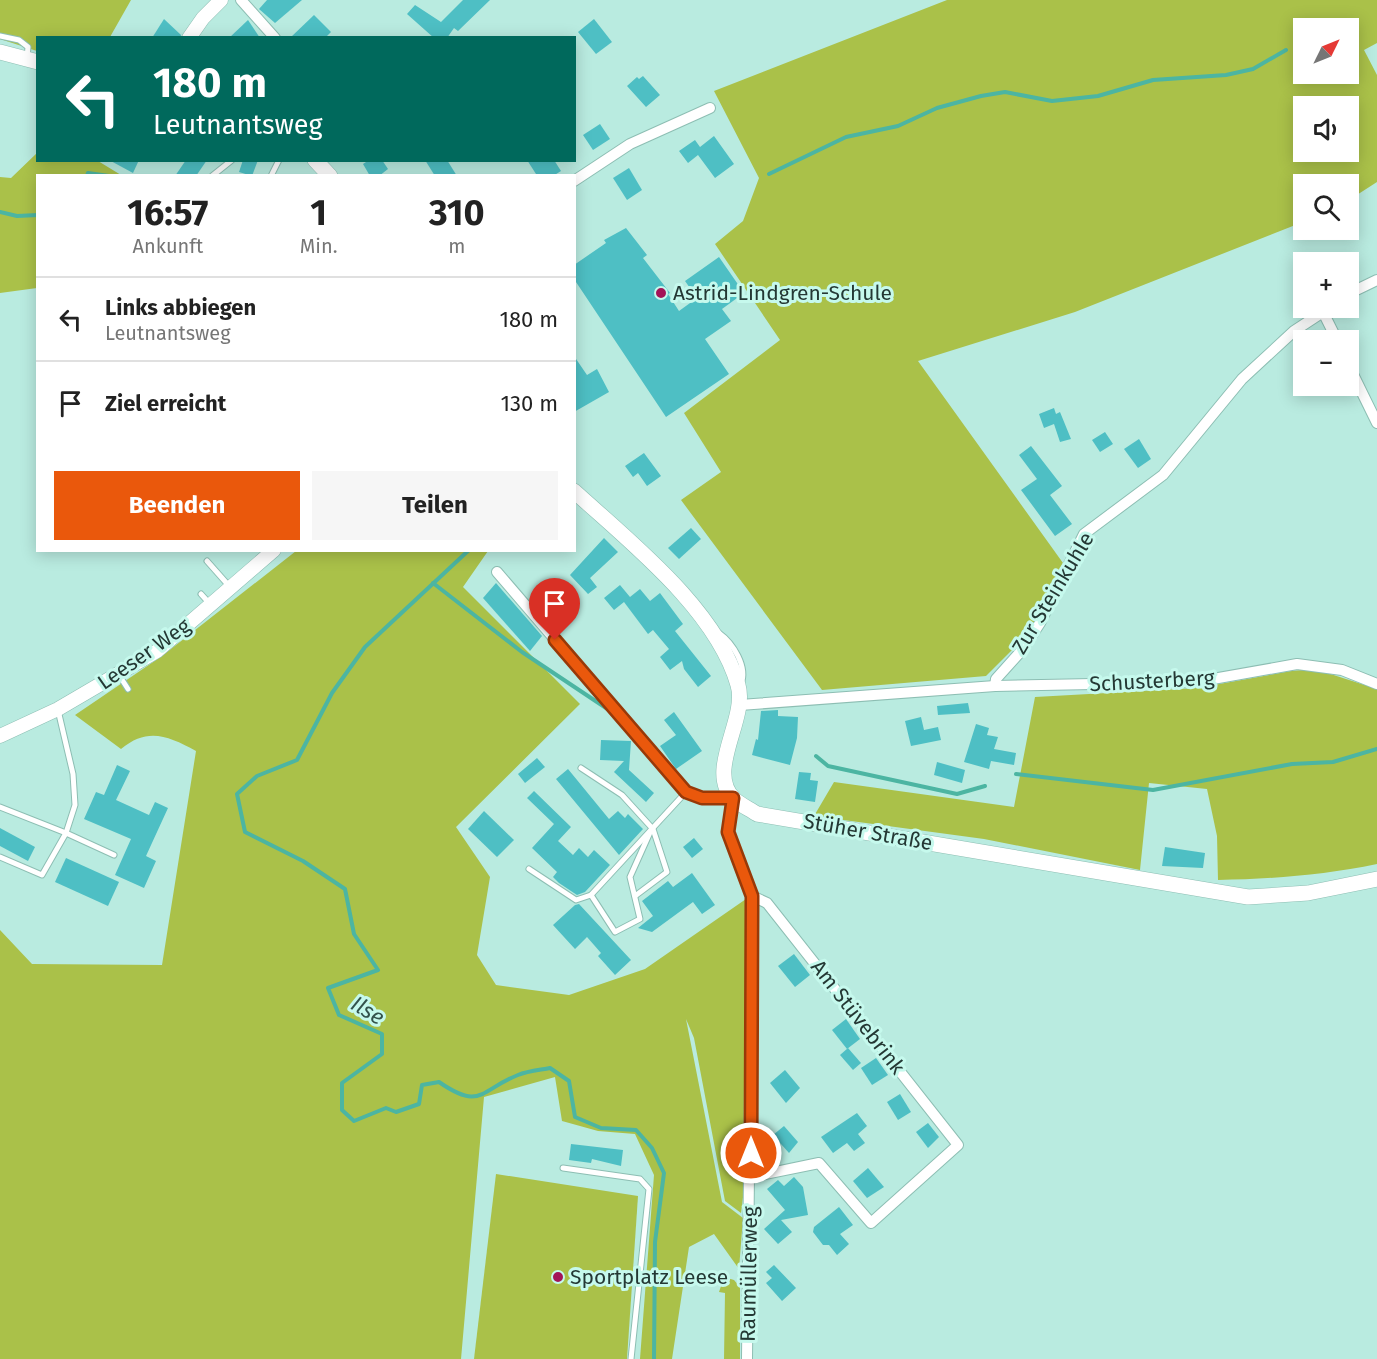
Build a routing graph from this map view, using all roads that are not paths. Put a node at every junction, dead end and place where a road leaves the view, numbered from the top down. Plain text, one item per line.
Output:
1 (221, 0) edge
2 (240, 0) edge
3 (0, 36) edge
4 (191, 36) edge
5 (273, 36) edge
6 (0, 52) edge
7 (32, 61) edge
8 (711, 108) dead end
9 (230, 162) edge
10 (317, 162) edge
11 (214, 174) edge
12 (328, 174) edge
13 (576, 180) edge
14 (1377, 280) edge
15 (1359, 289) edge
16 (1314, 318) edge
17 (1359, 386) edge
18 (1377, 423) edge
19 (576, 493) edge
20 (266, 554) edge
21 (207, 561) dead end
22 (497, 572) dead end
23 (231, 589) junction
24 (201, 594) dead end
25 (211, 606) junction
26 (119, 675) junction
27 (1377, 684) edge
28 (995, 686) junction
29 (128, 689) dead end
30 (740, 705) junction
31 (58, 709) junction
32 (0, 736) edge
33 (580, 768) dead end
34 (686, 792) junction
35 (733, 798) junction
36 (0, 807) edge
37 (652, 828) junction
38 (66, 833) junction
39 (114, 855) dead end
40 (0, 857) edge
41 (529, 869) dead end
42 (1377, 879) edge
43 (591, 895) junction
44 (635, 896) junction
45 (752, 896) junction
46 (563, 1168) dead end
47 (751, 1177) junction
48 (631, 1359) edge
49 (747, 1359) edge

1 - 4 street
2 - 5 street
3 - 7 lane
6 - 7 main road
8 - 13 street
9 - 11 lane
10 - 12 main road
14 - 15 street
16 - 28 street, Zur Steinkuhle
17 - 18 street
19 - 30 main road
20 - 23 street, Leeser Weg
21 - 23 lane
22 - 34 street
23 - 25 street, Leeser Weg
24 - 25 lane
25 - 26 street, Leeser Weg
26 - 29 lane
26 - 31 street, Leeser Weg
27 - 28 street, Schusterberg
28 - 30 street
30 - 35 main road
31 - 32 street, Leeser Weg
31 - 38 lane
33 - 37 lane
34 - 35 street
34 - 37 lane
35 - 42 main road, Stüher Straße
35 - 45 street, Raumüllerweg
36 - 38 lane
37 - 43 lane
37 - 44 lane
37 - 44 lane
38 - 39 lane
38 - 40 lane
41 - 43 lane
43 - 44 lane
45 - 47 street, Raumüllerweg
45 - 47 street, Am Stüvebrink
46 - 48 lane
47 - 49 street, Raumüllerweg

